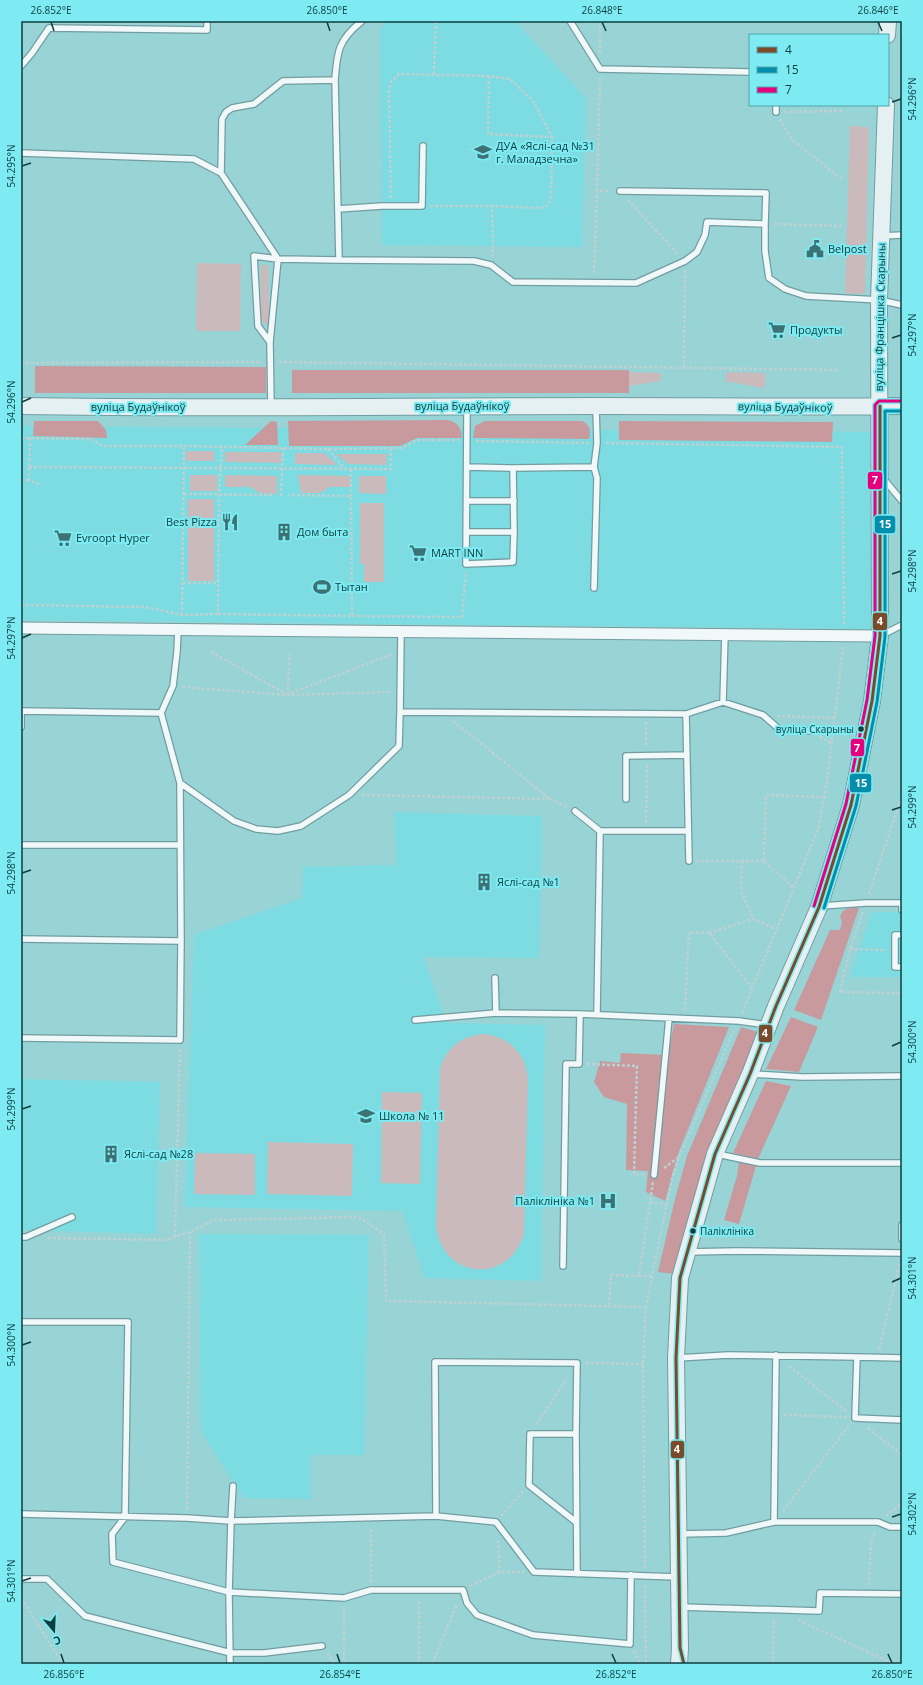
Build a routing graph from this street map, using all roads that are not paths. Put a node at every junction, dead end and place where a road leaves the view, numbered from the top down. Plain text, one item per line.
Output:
1 (207, 21) edge
2 (362, 21) edge
3 (570, 21) edge
4 (888, 21) edge
5 (887, 34) edge
6 (21, 66) edge
7 (749, 72) edge
8 (335, 80) junction
9 (776, 106) edge
10 (886, 106) edge
11 (776, 112) road end
12 (423, 146) dead end
13 (21, 153) edge
14 (221, 173) junction
15 (620, 191) road end
16 (338, 209) junction
17 (765, 224) junction
18 (902, 235) edge
19 (882, 236) junction
20 (278, 259) junction
21 (339, 260) junction
22 (879, 300) junction
23 (902, 305) edge
24 (270, 342) junction
25 (21, 406) edge
26 (467, 406) junction
27 (596, 406) junction
28 (880, 406) junction
29 (902, 406) edge
30 (271, 407) junction
31 (467, 467) junction
32 (594, 467) junction
33 (513, 468) junction
34 (880, 474) junction
35 (467, 501) junction
36 (514, 501) junction
37 (902, 501) edge
38 (467, 532) junction
39 (514, 532) junction
40 (594, 588) dead end
41 (902, 625) edge
42 (21, 628) edge
43 (178, 630) junction
44 (401, 632) junction
45 (725, 634) junction
46 (880, 636) junction
47 (723, 702) junction
48 (21, 711) edge
49 (400, 712) junction
50 (161, 713) junction
51 (686, 714) junction
52 (21, 727) edge
53 (813, 731) road end
54 (687, 755) junction
55 (180, 783) junction
56 (626, 799) dead end
57 (575, 810) road end
58 (600, 831) junction
59 (688, 831) junction
60 (21, 845) edge
61 (180, 845) junction
62 (688, 861) road end
63 (902, 903) edge
64 (819, 907) junction
65 (902, 910) edge
66 (902, 935) edge
67 (21, 939) edge
68 (181, 941) junction
69 (902, 968) edge
70 (495, 978) dead end
71 (496, 1013) junction
72 (580, 1014) junction
73 (597, 1014) junction
74 (669, 1018) junction
75 (415, 1020) dead end
76 (768, 1025) junction
77 (21, 1038) edge
78 (750, 1074) junction
79 (902, 1076) edge
80 (715, 1154) junction
81 (902, 1163) edge
82 (654, 1175) road end
83 (72, 1217) dead end
84 (902, 1225) edge
85 (23, 1238) edge
86 (902, 1239) edge
87 (687, 1252) junction
88 (902, 1253) edge
89 (563, 1266) dead end
90 (21, 1322) edge
91 (776, 1355) junction
92 (857, 1357) junction
93 (676, 1358) junction
94 (902, 1358) edge
95 (902, 1420) edge
96 (576, 1434) junction
97 (233, 1486) dead end
98 (21, 1514) edge
99 (436, 1516) junction
100 (125, 1517) junction
101 (231, 1521) junction
102 (576, 1522) junction
103 (774, 1522) junction
104 (902, 1527) edge
105 (678, 1534) junction
106 (577, 1574) junction
107 (631, 1575) junction
108 (679, 1577) junction
109 (21, 1578) edge
110 (229, 1592) junction
111 (902, 1594) edge
112 (680, 1607) junction
113 (322, 1646) road end
114 (680, 1648) junction
115 (231, 1653) junction
116 (230, 1664) edge
117 (679, 1664) edge
118 (684, 1664) edge

1 - 6 lane
2 - 8 lane
3 - 7 lane
4 - 5 main road
8 - 14 lane
8 - 16 lane
9 - 11 lane
10 - 19 main road, вуліца Францішка Скарыны
12 - 16 lane
13 - 14 lane
14 - 20 lane
15 - 17 lane
16 - 21 lane
17 - 21 lane
17 - 22 lane
18 - 19 lane
19 - 22 main road, вуліца Францішка Скарыны
20 - 21 lane
20 - 24 lane
20 - 24 lane
22 - 23 lane
22 - 28 main road, вуліца Францішка Скарыны
24 - 30 lane
25 - 30 main road, вуліца Будаўнікоў
26 - 27 main road, вуліца Будаўнікоў
26 - 30 main road, вуліца Будаўнікоў
26 - 31 lane
27 - 28 main road, вуліца Будаўнікоў
27 - 32 lane
28 - 29 main road, вуліца Будаўнікоў
28 - 34 main road, вуліца Францішка Скарыны
31 - 33 lane
31 - 35 lane
32 - 33 lane
32 - 40 lane
33 - 36 lane
34 - 37 lane
34 - 46 main road, вуліца Францішка Скарыны
35 - 36 lane
35 - 38 lane
36 - 39 lane
38 - 39 lane
38 - 39 lane
41 - 46 lane
42 - 43 street
43 - 44 street
43 - 50 lane
44 - 45 street
44 - 49 lane
45 - 46 street
45 - 47 lane
46 - 64 main road, вуліца Францішка Скарыны
47 - 51 lane
47 - 53 lane
48 - 50 lane
48 - 52 lane
49 - 51 lane
49 - 55 lane
50 - 55 lane
51 - 54 lane
54 - 56 lane
54 - 59 lane
55 - 61 lane
57 - 58 lane
58 - 59 lane
58 - 73 lane
59 - 62 lane
60 - 61 lane
61 - 68 lane
63 - 64 lane
63 - 65 lane
64 - 76 main road, вуліца Францішка Скарыны
66 - 69 lane
67 - 68 lane
68 - 77 lane
70 - 71 lane
71 - 72 lane
71 - 75 lane
72 - 73 lane
72 - 89 lane
73 - 74 lane
74 - 76 lane
74 - 82 lane
76 - 78 main road, вуліца Францішка Скарыны
78 - 79 lane
78 - 80 main road, вуліца Францішка Скарыны
80 - 81 lane
80 - 87 main road, вуліца Францішка Скарыны
83 - 85 lane
84 - 86 lane
87 - 88 lane
87 - 93 main road, вуліца Францішка Скарыны
90 - 100 lane
91 - 92 lane
91 - 93 lane
91 - 103 lane
92 - 94 lane
92 - 95 lane
93 - 105 main road, вуліца Францішка Скарыны
96 - 99 lane
96 - 102 lane
96 - 102 lane
97 - 101 lane
98 - 100 lane
99 - 101 lane
99 - 106 lane
100 - 101 lane
100 - 110 lane
101 - 110 lane
102 - 106 lane
103 - 104 lane
103 - 105 lane
105 - 108 main road, вуліца Францішка Скарыны
106 - 107 lane
107 - 108 lane
107 - 110 lane
108 - 112 main road, вуліца Францішка Скарыны
109 - 115 lane
110 - 115 lane
111 - 112 lane
112 - 114 main road, вуліца Францішка Скарыны
113 - 115 lane
114 - 117 main road, вуліца Францішка Скарыны
114 - 118 main road, вуліца Францішка Скарыны
115 - 116 lane

